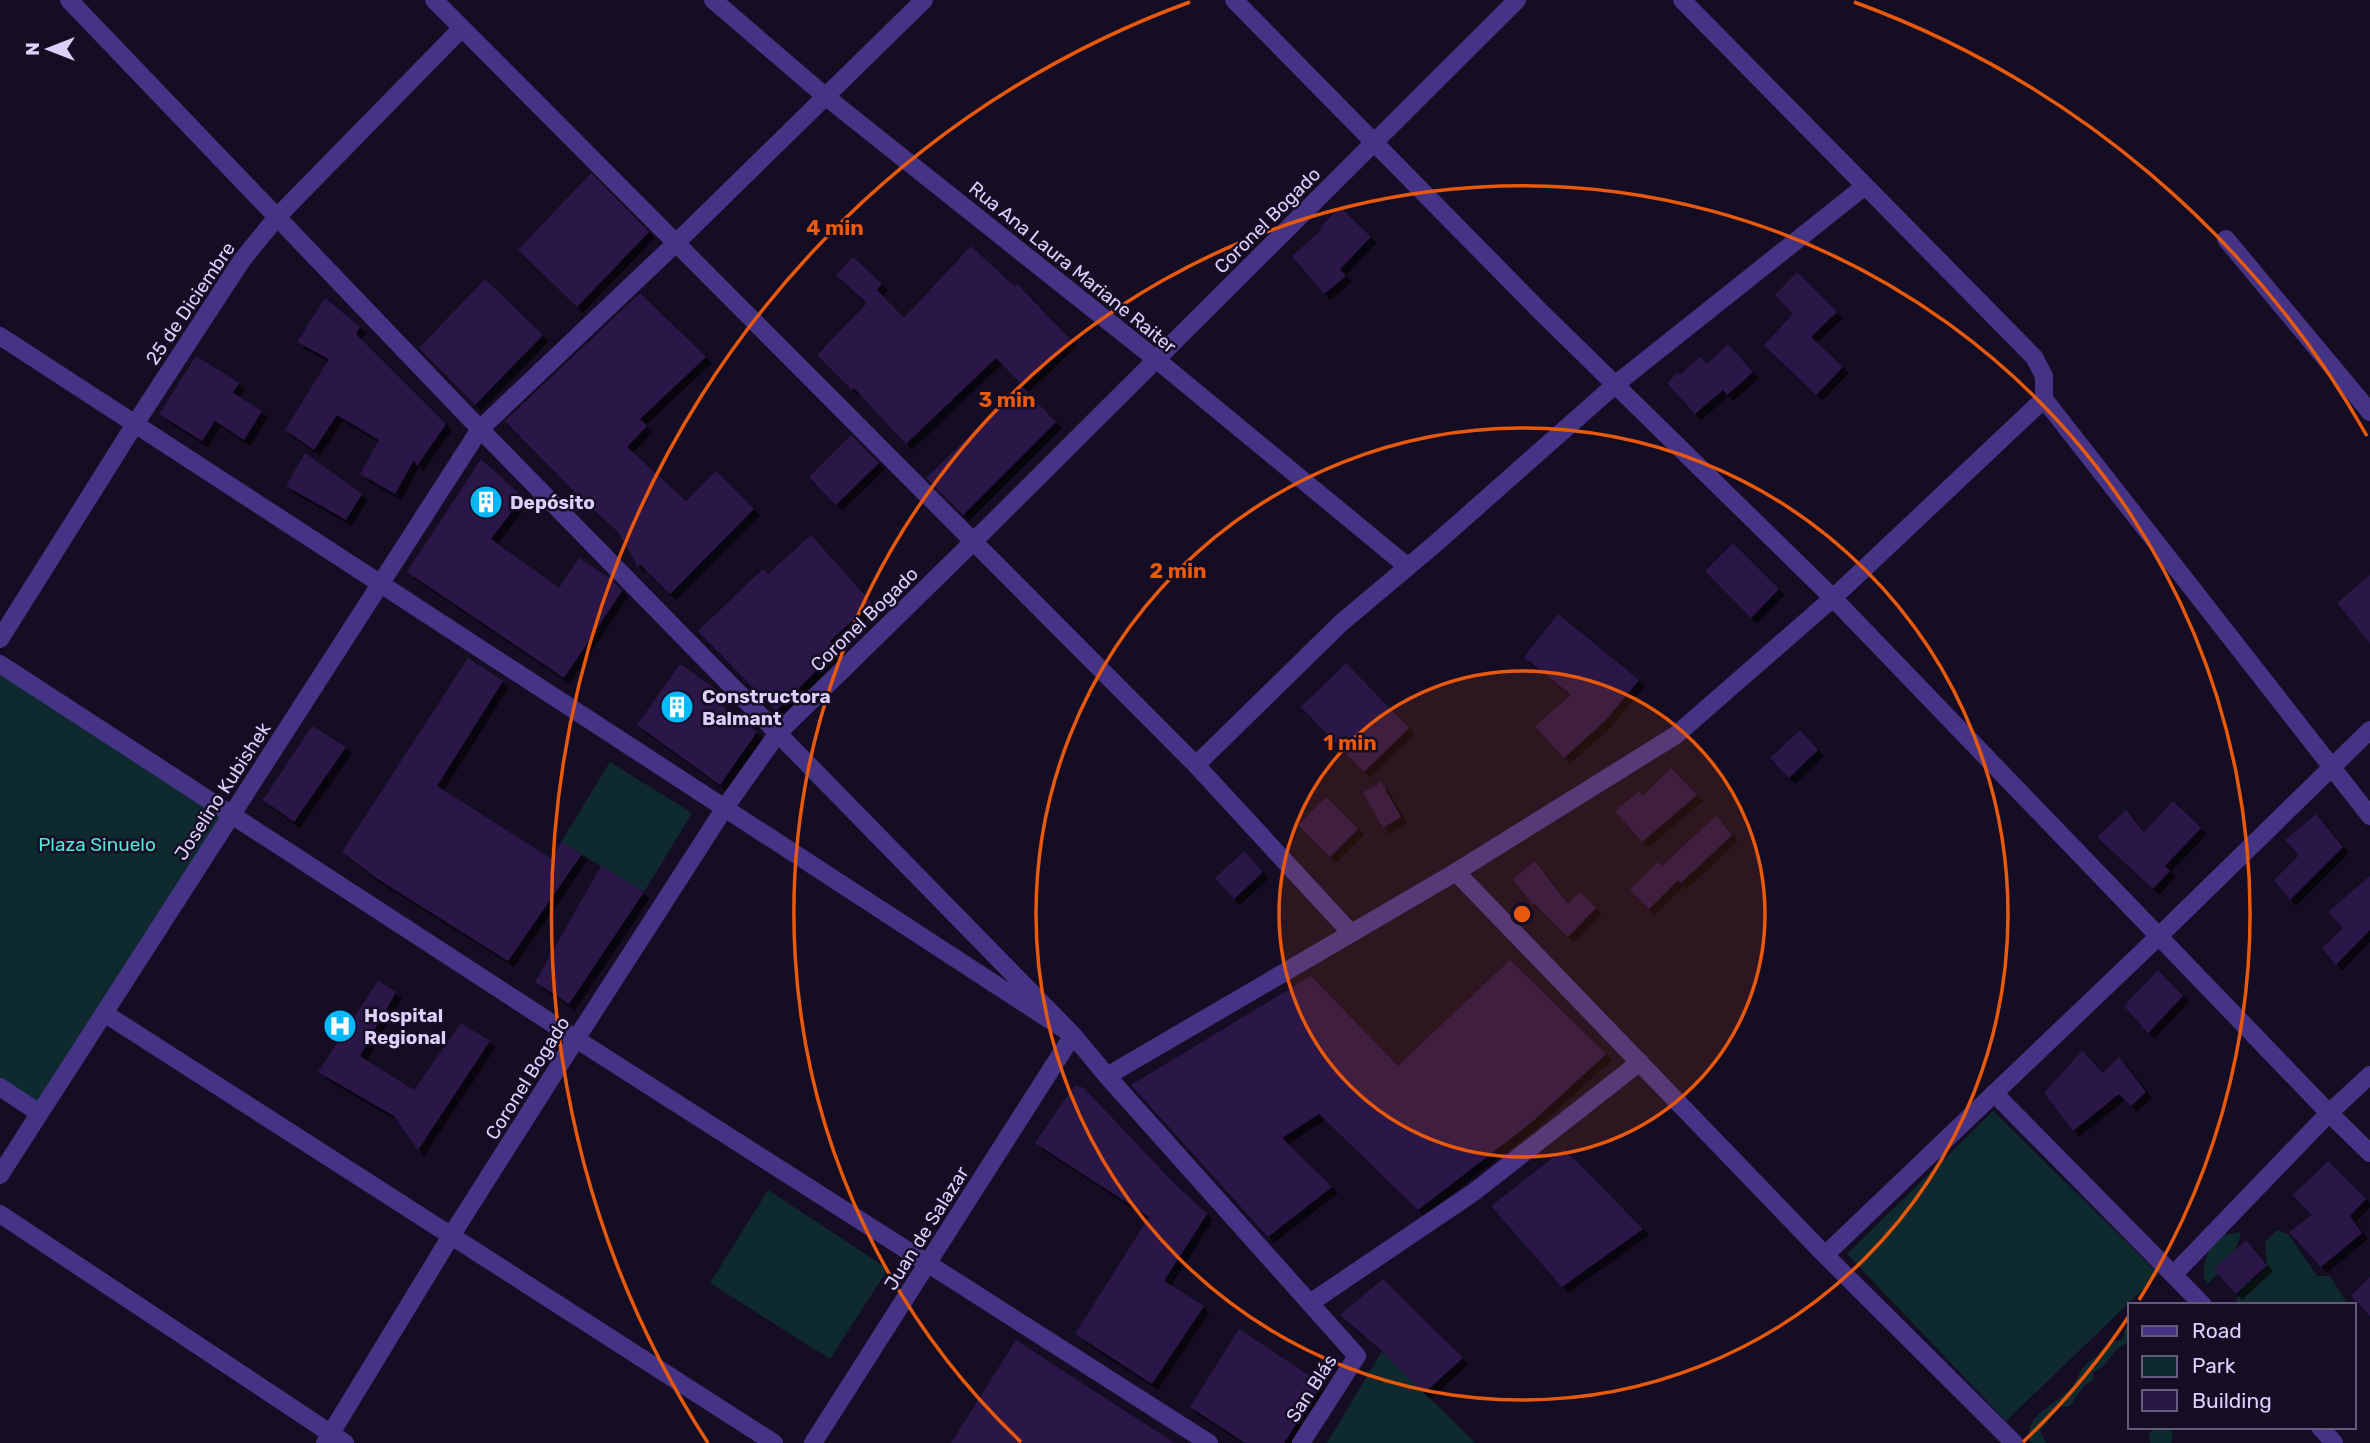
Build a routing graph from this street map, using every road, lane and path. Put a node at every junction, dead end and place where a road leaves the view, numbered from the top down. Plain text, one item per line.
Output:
1 (69, 0) edge
2 (434, 0) edge
3 (713, 0) edge
4 (924, 0) edge
5 (1234, 0) edge
6 (1517, 0) edge
7 (1682, 0) edge
8 (462, 28) junction
9 (825, 96) junction
10 (1374, 142) junction
11 (1865, 186) junction
12 (277, 217) junction
13 (2225, 239) dead end
14 (676, 243) junction
15 (0, 335) edge
16 (1157, 360) junction
17 (1616, 384) junction
18 (2044, 399) junction
19 (2370, 412) edge
20 (135, 424) junction
21 (480, 429) junction
22 (974, 541) junction
23 (1408, 567) junction
24 (380, 585) junction
25 (1833, 598) junction
26 (0, 639) edge
27 (0, 664) edge
28 (2370, 730) edge
29 (778, 733) junction
30 (1196, 765) junction
31 (2331, 768) junction
32 (726, 806) junction
33 (232, 815) junction
34 (2370, 816) edge
35 (1456, 872) junction
36 (1351, 933) junction
37 (2159, 936) junction
38 (104, 1013) junction
39 (1073, 1035) junction
40 (576, 1039) junction
41 (1640, 1062) junction
42 (2370, 1075) edge
43 (1107, 1076) junction
44 (0, 1087) edge
45 (1994, 1093) junction
46 (39, 1113) junction
47 (2329, 1113) junction
48 (2370, 1153) edge
49 (0, 1175) edge
50 (0, 1214) edge
51 (451, 1236) junction
52 (1825, 1255) junction
53 (928, 1265) junction
54 (2174, 1274) junction
55 (1310, 1303) junction
56 (2201, 1303) edge
57 (2321, 1429) edge
58 (334, 1440) edge
59 (774, 1443) edge
60 (813, 1443) edge
61 (1209, 1443) edge
62 (1301, 1443) edge
63 (2014, 1443) edge
64 (2334, 1443) edge

1 - 12 street
2 - 8 street
3 - 9 street, Rua Ana Laura Mariane Raiter
4 - 9 street, Joselino Kubishek
5 - 10 street
6 - 10 street, Coronel Bogado
7 - 11 street
8 - 12 street, 25 de Diciembre
8 - 14 street
9 - 14 street, Joselino Kubishek
9 - 16 street, Rua Ana Laura Mariane Raiter
10 - 16 street, Coronel Bogado
10 - 17 street
11 - 17 street
11 - 18 street
12 - 20 street, 25 de Diciembre
12 - 21 street
13 - 19 street
14 - 21 street, Joselino Kubishek
14 - 22 street
15 - 20 street
16 - 22 street, Coronel Bogado
16 - 23 street, Rua Ana Laura Mariane Raiter
17 - 23 street
17 - 25 street
18 - 25 street
18 - 31 street
20 - 24 street
20 - 26 street, 25 de Diciembre
21 - 24 street, Joselino Kubishek
21 - 29 street
22 - 29 street, Coronel Bogado
22 - 30 street
23 - 30 street
24 - 32 street
24 - 33 street, Joselino Kubishek
25 - 35 street
25 - 37 street
27 - 33 street
28 - 31 street
29 - 32 street, Coronel Bogado
29 - 39 street
30 - 36 street
31 - 34 street
31 - 37 street
32 - 39 street
32 - 40 street, Coronel Bogado
33 - 38 street, Joselino Kubishek
33 - 40 street
35 - 36 street
35 - 41 street
36 - 43 street
37 - 45 street
37 - 47 street
38 - 46 street, Joselino Kubishek
38 - 51 street
39 - 43 street
39 - 53 street, Juan de Salazar
40 - 51 street, Coronel Bogado
40 - 53 street
41 - 52 street
41 - 55 street
42 - 47 street
43 - 55 street
44 - 46 street
45 - 52 street
45 - 54 street
46 - 49 street, Joselino Kubishek
47 - 48 street
47 - 54 street
50 - 58 street
51 - 58 street, Coronel Bogado
51 - 59 street
52 - 63 street
53 - 60 street, Juan de Salazar
53 - 61 street
54 - 56 street
55 - 62 street, San Blás
57 - 64 street

